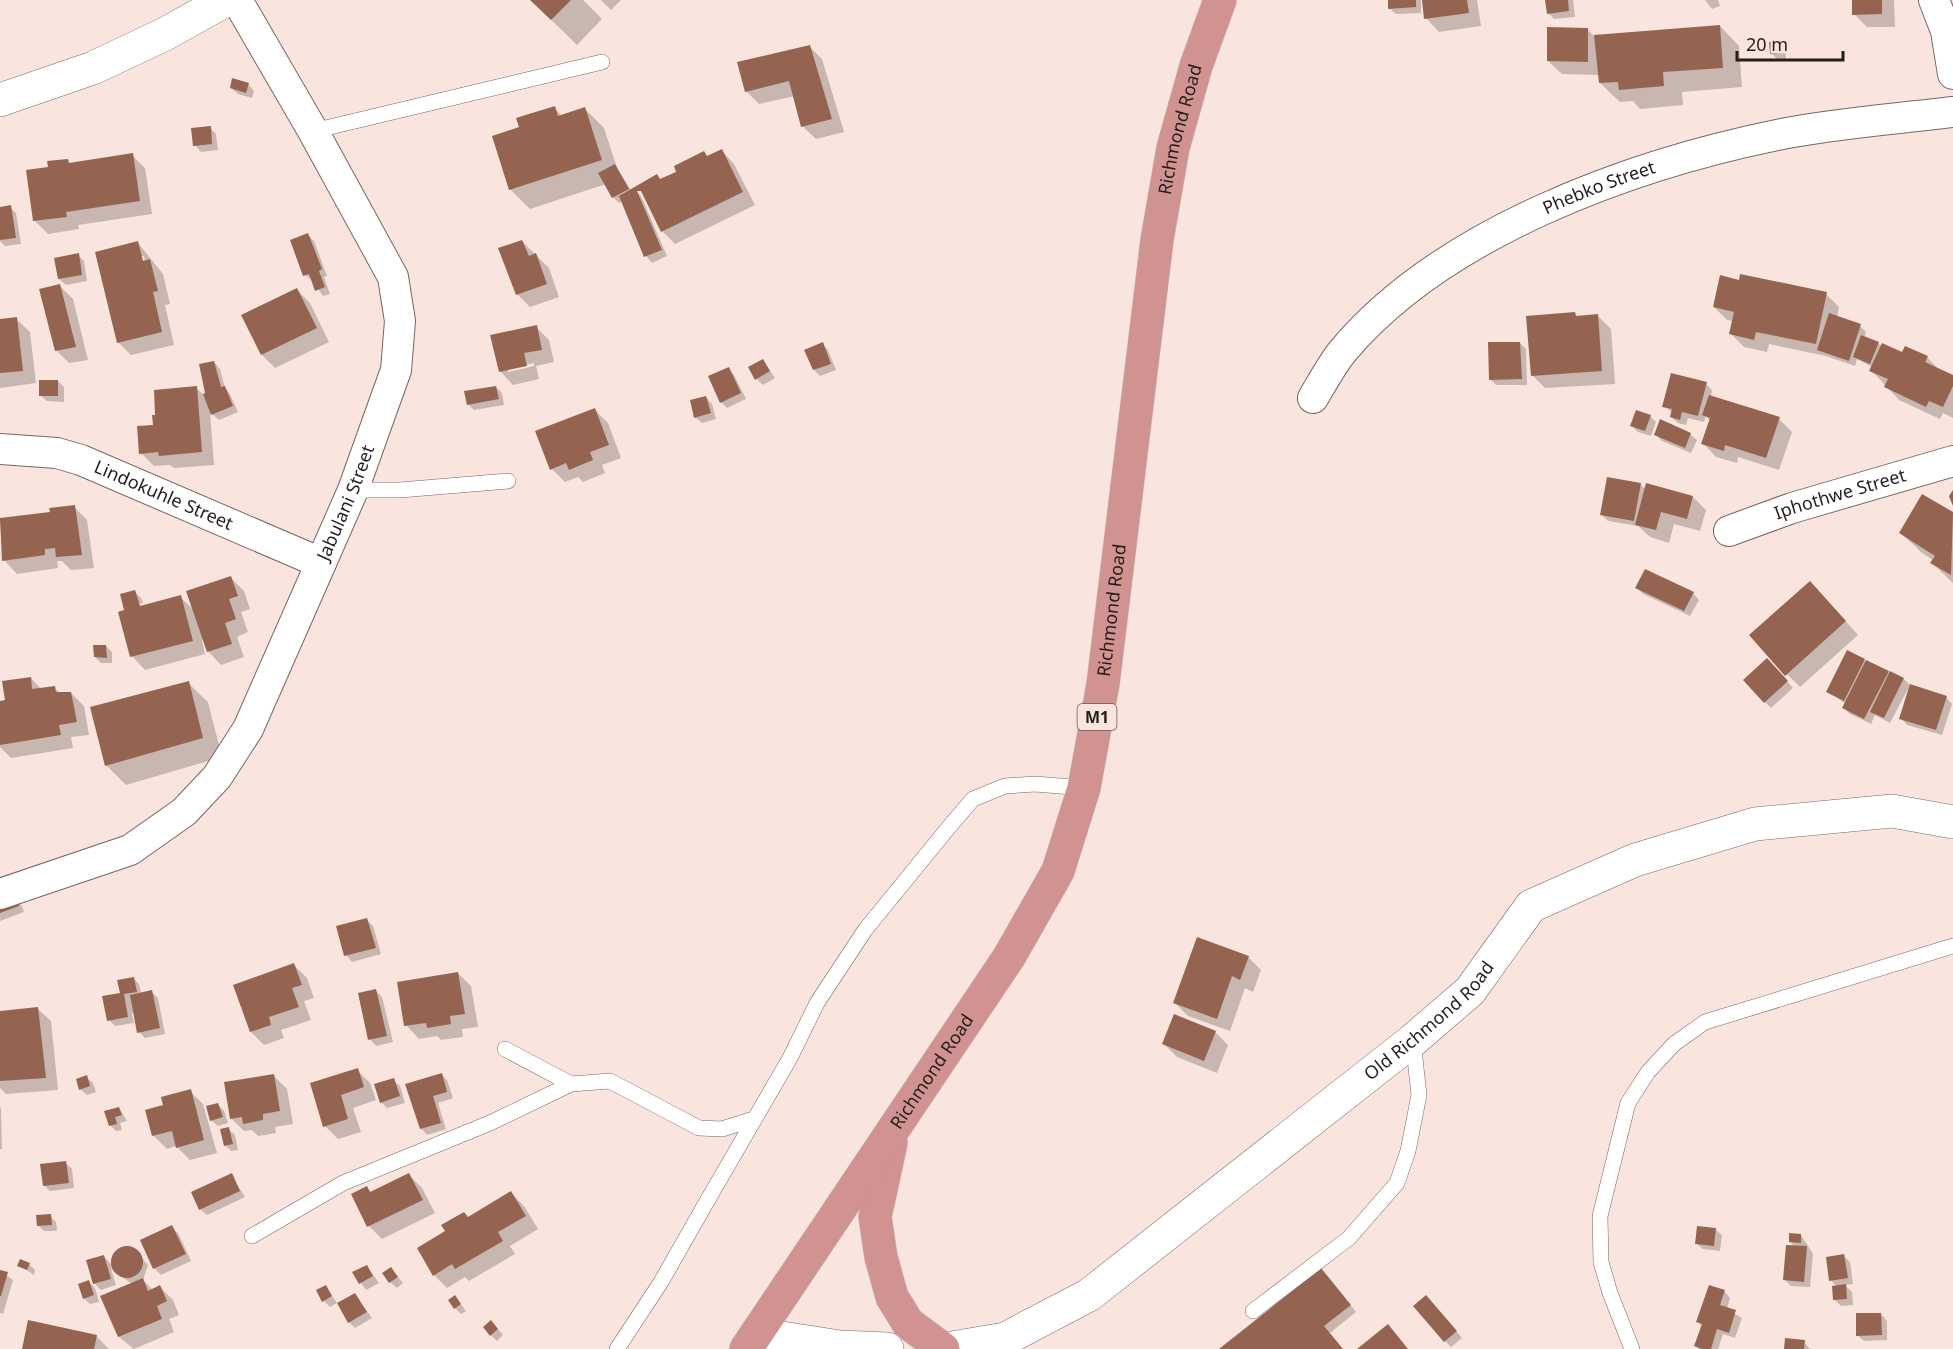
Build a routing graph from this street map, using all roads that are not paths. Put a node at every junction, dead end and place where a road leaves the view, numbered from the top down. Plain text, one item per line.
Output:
1 (226, 0) edge
2 (237, 0) edge
3 (1220, 0) edge
4 (1934, 0) edge
5 (602, 62) dead end
6 (1953, 74) edge
7 (0, 100) edge
8 (1953, 112) edge
9 (314, 131) junction
10 (1313, 398) dead end
11 (0, 449) edge
12 (1953, 461) edge
13 (508, 481) dead end
14 (353, 490) junction
15 (1729, 531) dead end
16 (321, 564) junction
17 (1084, 788) junction
18 (1953, 822) edge
19 (0, 894) edge
20 (1953, 946) edge
21 (1413, 1040) junction
22 (505, 1049) dead end
23 (571, 1084) junction
24 (754, 1119) junction
25 (895, 1124) junction
26 (252, 1236) dead end
27 (1253, 1311) dead end
28 (751, 1342) edge
29 (617, 1349) edge
30 (887, 1349) edge
31 (945, 1349) edge
32 (1632, 1349) edge

1 - 7 street
2 - 9 street, Jabulani Street
3 - 17 highway, Richmond Road / M1
4 - 6 street
5 - 9 lane
8 - 10 street, Phebko Street
9 - 14 street, Jabulani Street
11 - 16 street, Lindokuhle Street
12 - 15 street, Iphothwe Street
13 - 14 lane
14 - 16 street, Jabulani Street
16 - 19 street, Jabulani Street
17 - 24 lane
17 - 25 highway, Richmond Road / M1
18 - 21 street, Old Richmond Road
20 - 32 lane
21 - 27 lane
21 - 31 street, Old Richmond Road
22 - 23 lane
23 - 24 lane
23 - 26 lane
24 - 29 lane
25 - 28 highway, Richmond Road / M1
25 - 31 highway
28 - 30 street

